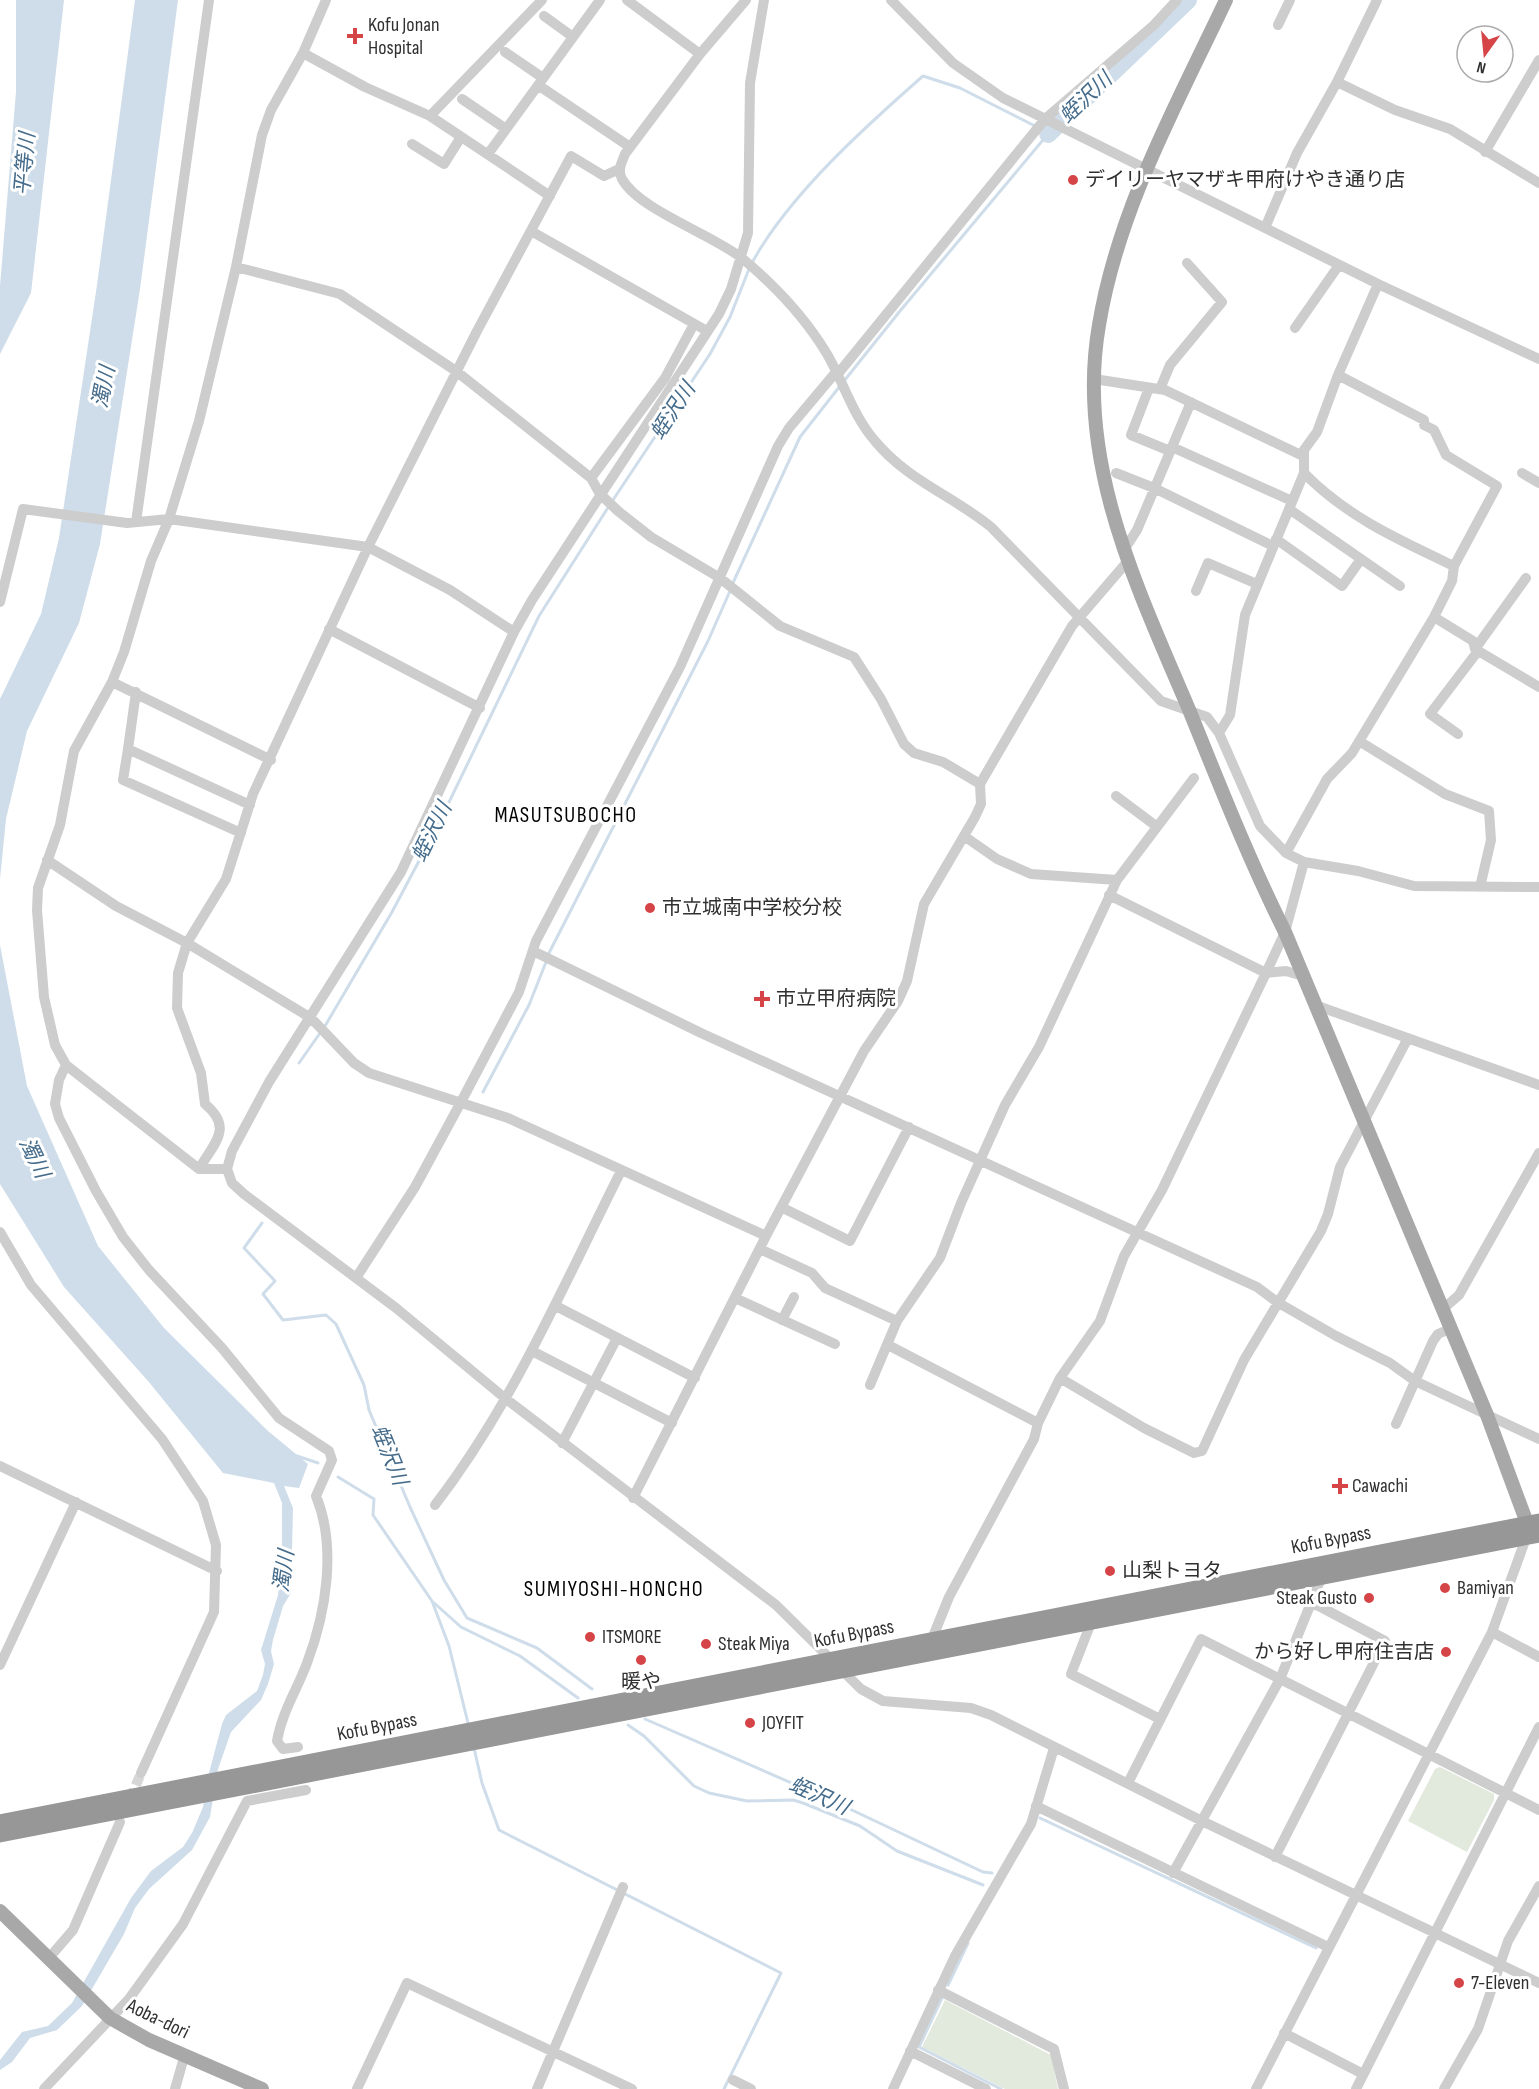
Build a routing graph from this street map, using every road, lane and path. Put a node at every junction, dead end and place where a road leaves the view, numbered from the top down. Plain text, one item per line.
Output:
1 (209, 0) edge
2 (326, 0) edge
3 (542, 0) edge
4 (600, 0) edge
5 (627, 0) edge
6 (746, 0) edge
7 (764, 0) edge
8 (891, 0) edge
9 (1178, 0) edge
10 (1226, 0) edge
11 (1290, 0) edge
12 (1377, 0) edge
13 (544, 16) dead end
14 (1278, 25) dead end
15 (573, 37) junction
16 (505, 52) dead end
17 (303, 53) junction
18 (700, 54) junction
19 (1539, 60) edge
20 (541, 82) junction
21 (1337, 82) junction
22 (462, 99) dead end
23 (430, 116) junction
24 (1043, 123) junction
25 (506, 129) junction
26 (461, 137) junction
27 (412, 144) dead end
28 (630, 147) junction
29 (1485, 152) junction
30 (488, 154) junction
31 (619, 168) junction
32 (1146, 169) junction
33 (1539, 183) edge
34 (550, 196) junction
35 (1265, 228) junction
36 (531, 231) junction
37 (747, 263) junction
38 (1188, 263) dead end
39 (1339, 265) junction
40 (236, 267) junction
41 (1378, 284) junction
42 (694, 324) junction
43 (1295, 328) dead end
44 (707, 331) junction
45 (1539, 359) edge
46 (676, 368) junction
47 (456, 371) junction
48 (837, 375) junction
49 (1338, 375) junction
50 (1094, 379) junction
51 (1155, 388) junction
52 (1191, 402) junction
53 (1171, 449) junction
54 (1303, 456) junction
55 (1116, 473) dead end
56 (1304, 473) junction
57 (1522, 474) dead end
58 (591, 478) junction
59 (1539, 483) edge
60 (1154, 488) junction
61 (603, 497) junction
62 (1291, 505) junction
63 (170, 519) junction
64 (132, 522) junction
65 (1275, 543) junction
66 (368, 547) junction
67 (1126, 556) junction
68 (1361, 559) junction
69 (1454, 566) junction
70 (1526, 578) dead end
71 (722, 579) junction
72 (1257, 584) junction
73 (1400, 586) dead end
74 (1196, 591) dead end
75 (0, 602) edge
76 (1434, 617) junction
77 (1080, 620) junction
78 (328, 629) junction
79 (514, 632) junction
80 (1476, 650) junction
81 (112, 682) junction
82 (1539, 687) edge
83 (136, 692) junction
84 (480, 708) junction
85 (1188, 708) junction
86 (1219, 733) junction
87 (1458, 734) dead end
88 (1359, 741) junction
89 (128, 749) junction
90 (271, 760) junction
91 (1194, 778) dead end
92 (980, 784) junction
93 (1116, 796) dead end
94 (250, 804) junction
95 (1156, 826) junction
96 (241, 833) junction
97 (964, 836) junction
98 (1286, 853) junction
99 (47, 860) junction
100 (1304, 862) junction
101 (1117, 880) junction
102 (1480, 887) junction
103 (1539, 887) edge
104 (1109, 895) junction
105 (1285, 932) junction
106 (188, 943) junction
107 (535, 952) junction
108 (1266, 973) junction
109 (1303, 976) junction
110 (1315, 1005) junction
111 (314, 1021) junction
112 (1408, 1038) junction
113 (66, 1065) junction
114 (1539, 1085) edge
115 (840, 1095) junction
116 (461, 1102) junction
117 (1362, 1120) junction
118 (909, 1127) junction
119 (1539, 1153) edge
120 (981, 1160) junction
121 (199, 1169) junction
122 (226, 1169) junction
123 (621, 1171) junction
124 (1528, 1173) junction
125 (1539, 1180) edge
126 (783, 1208) junction
127 (0, 1232) edge
128 (1136, 1233) junction
129 (766, 1236) junction
130 (760, 1249) junction
131 (356, 1278) junction
132 (794, 1297) dead end
133 (735, 1298) junction
134 (1277, 1302) junction
135 (556, 1306) junction
136 (1443, 1309) junction
137 (782, 1320) junction
138 (897, 1321) junction
139 (1450, 1329) junction
140 (617, 1338) junction
141 (835, 1344) dead end
142 (888, 1345) junction
143 (532, 1351) junction
144 (695, 1378) junction
145 (1059, 1378) junction
146 (1415, 1381) junction
147 (593, 1383) junction
148 (870, 1385) dead end
149 (506, 1400) junction
150 (1488, 1415) junction
151 (672, 1423) junction
152 (1038, 1423) junction
153 (1396, 1424) dead end
154 (1539, 1439) edge
155 (562, 1443) junction
156 (0, 1466) edge
157 (633, 1498) junction
158 (76, 1502) junction
159 (435, 1505) dead end
160 (1539, 1512) edge
161 (1533, 1529) edge
162 (217, 1571) junction
163 (1322, 1576) junction
164 (1313, 1604) junction
165 (1088, 1623) junction
166 (1492, 1632) junction
167 (932, 1639) junction
168 (1539, 1657) edge
169 (0, 1665) edge
170 (838, 1665) junction
171 (1280, 1679) junction
172 (1348, 1714) junction
173 (1160, 1719) junction
174 (1539, 1726) edge
175 (422, 1746) junction
176 (298, 1748) dead end
177 (1054, 1748) junction
178 (1428, 1755) junction
179 (141, 1773) tunnel mouth
180 (1128, 1783) junction
181 (306, 1790) dead end
182 (1506, 1792) junction
183 (1036, 1806) junction
184 (1539, 1810) edge
185 (1202, 1821) junction
186 (0, 1822) edge
187 (120, 1822) dead end
188 (0, 1835) edge
189 (1275, 1857) junction
190 (1173, 1873) junction
191 (1539, 1886) edge
192 (622, 1887) dead end
193 (1355, 1894) junction
194 (0, 1911) edge
195 (1434, 1934) junction
196 (1328, 1947) junction
197 (51, 1959) junction
198 (1501, 1965) junction
199 (1539, 1983) edge
200 (938, 1990) junction
201 (108, 2016) junction
202 (1284, 2033) junction
203 (910, 2051) junction
204 (185, 2054) junction
205 (554, 2054) junction
206 (1363, 2074) junction
207 (733, 2080) dead end
208 (616, 2086) edge
209 (44, 2089) edge
210 (175, 2089) edge
211 (262, 2089) edge
212 (357, 2089) edge
213 (537, 2089) edge
214 (632, 2089) edge
215 (751, 2089) edge
216 (893, 2089) edge
217 (986, 2089) edge
218 (1064, 2089) edge
219 (1256, 2089) edge
220 (1356, 2089) edge
221 (1444, 2089) edge

1 - 64 street
2 - 17 street
3 - 23 street
4 - 15 street
5 - 18 street
6 - 18 street
7 - 37 street
8 - 24 street
9 - 24 street
10 - 32 main road
11 - 14 street
12 - 21 street
13 - 15 street
15 - 20 street
16 - 20 street
17 - 23 street
17 - 40 street
18 - 28 street
19 - 29 street
20 - 25 street
20 - 28 street
21 - 29 street
21 - 35 street
22 - 25 street
23 - 26 street
24 - 32 street
24 - 48 street
25 - 30 street
26 - 27 street
26 - 30 street
28 - 31 street
29 - 33 street
30 - 34 street
31 - 34 street
31 - 37 street
32 - 35 street
32 - 50 main road
34 - 36 street
35 - 39 street
36 - 42 street
36 - 47 street
37 - 44 street
37 - 48 street
38 - 51 street
39 - 41 street
39 - 43 street
40 - 47 street
40 - 63 street
41 - 45 street
41 - 49 street
42 - 44 street
42 - 46 street
44 - 46 street
46 - 58 street
46 - 61 street
47 - 58 street
47 - 66 street
48 - 71 street
48 - 77 street
49 - 54 street
49 - 69 street
50 - 51 street
50 - 67 main road
51 - 52 street
51 - 53 street
52 - 53 street
52 - 54 street
53 - 60 street
53 - 62 street
54 - 56 street
55 - 60 street
56 - 62 street
56 - 69 street
57 - 59 street
58 - 61 street
60 - 65 street
60 - 67 street
61 - 71 street
61 - 79 street
62 - 65 street
62 - 68 street
63 - 64 street
63 - 66 street
63 - 81 street
64 - 75 street
65 - 68 street
65 - 72 street
66 - 78 street
66 - 79 street
67 - 77 street
67 - 85 main road
68 - 73 street
69 - 76 street
70 - 80 street
71 - 92 street
71 - 107 street
72 - 74 street
72 - 86 street
76 - 80 street
76 - 88 street
77 - 85 street
77 - 92 street
78 - 84 street
78 - 90 street
79 - 84 street
80 - 82 street
80 - 87 street
81 - 83 street
81 - 99 street
83 - 89 street
83 - 90 street
84 - 111 street
85 - 86 street
85 - 105 main road
86 - 98 street
88 - 98 street
88 - 102 street
89 - 94 street
89 - 96 street
90 - 94 street
91 - 95 street
92 - 97 street
93 - 95 street
94 - 96 street
95 - 101 street
96 - 106 street
97 - 101 street
97 - 115 street
98 - 100 street
99 - 106 street
99 - 113 street
100 - 102 street
100 - 105 street
101 - 104 street
102 - 103 street
104 - 108 street
104 - 120 street
105 - 108 street
105 - 109 main road
106 - 111 street
106 - 121 street
107 - 115 street
107 - 116 street
108 - 109 street
108 - 128 street
109 - 110 main road
110 - 112 street
110 - 117 main road
111 - 116 street
111 - 122 street
112 - 114 street
112 - 117 street
113 - 121 street
113 - 176 street
115 - 118 street
115 - 126 street
116 - 123 street
116 - 131 street
117 - 134 street
117 - 136 main road
118 - 120 street
118 - 126 street
119 - 124 street
120 - 128 street
120 - 138 street
121 - 122 street
122 - 131 street
123 - 129 street
123 - 135 street
124 - 125 street
124 - 136 street
126 - 129 street
127 - 162 street
128 - 134 street
128 - 145 street
129 - 130 street
130 - 133 street
130 - 138 street
131 - 149 street
132 - 137 street
133 - 137 street
133 - 144 street
134 - 145 street
134 - 146 street
135 - 140 street
135 - 143 street
136 - 139 main road
137 - 141 street
138 - 142 street
139 - 146 street
139 - 150 main road
140 - 144 street
140 - 147 street
142 - 148 street
142 - 152 street
143 - 147 street
143 - 149 street
144 - 151 street
145 - 152 street
146 - 150 street
146 - 153 street
147 - 151 street
147 - 155 street
149 - 155 street
149 - 159 street
150 - 154 street
150 - 161 main road
151 - 157 street
152 - 167 street
155 - 157 street
156 - 158 street
157 - 170 street
158 - 162 street
158 - 169 street
160 - 161 street
161 - 163 highway, Kofu Bypass
161 - 166 street
161 - 167 highway, Kofu Bypass
162 - 179 street
163 - 164 street
163 - 165 highway, Kofu Bypass
164 - 171 street
164 - 172 street
165 - 170 highway, Kofu Bypass
165 - 173 street
166 - 168 street
166 - 178 street
167 - 170 highway, Kofu Bypass
170 - 175 highway, Kofu Bypass
170 - 177 street
171 - 172 street
171 - 173 street
171 - 185 street
172 - 178 street
172 - 189 street
173 - 180 street
174 - 182 street
175 - 186 highway, Kofu Bypass
175 - 188 highway, Kofu Bypass
177 - 180 street
177 - 183 street
178 - 182 street
178 - 193 street
180 - 185 street
181 - 201 street
182 - 184 street
182 - 195 street
183 - 190 street
183 - 200 street
185 - 189 street
185 - 190 street
187 - 197 street
189 - 193 street
190 - 196 street
191 - 198 street
192 - 205 street
193 - 195 street
193 - 196 street
194 - 197 main road, Aoba-dori
195 - 198 street
195 - 206 street
196 - 202 street
197 - 201 main road, Aoba-dori
198 - 199 street
198 - 221 street
200 - 203 street
200 - 218 street
201 - 204 main road, Aoba-dori
201 - 209 street
202 - 206 street
202 - 219 street
203 - 216 street
203 - 217 street
204 - 210 street
204 - 211 main road, Aoba-dori
205 - 208 street
205 - 212 street
205 - 213 street
206 - 220 street
207 - 215 street
208 - 214 street

